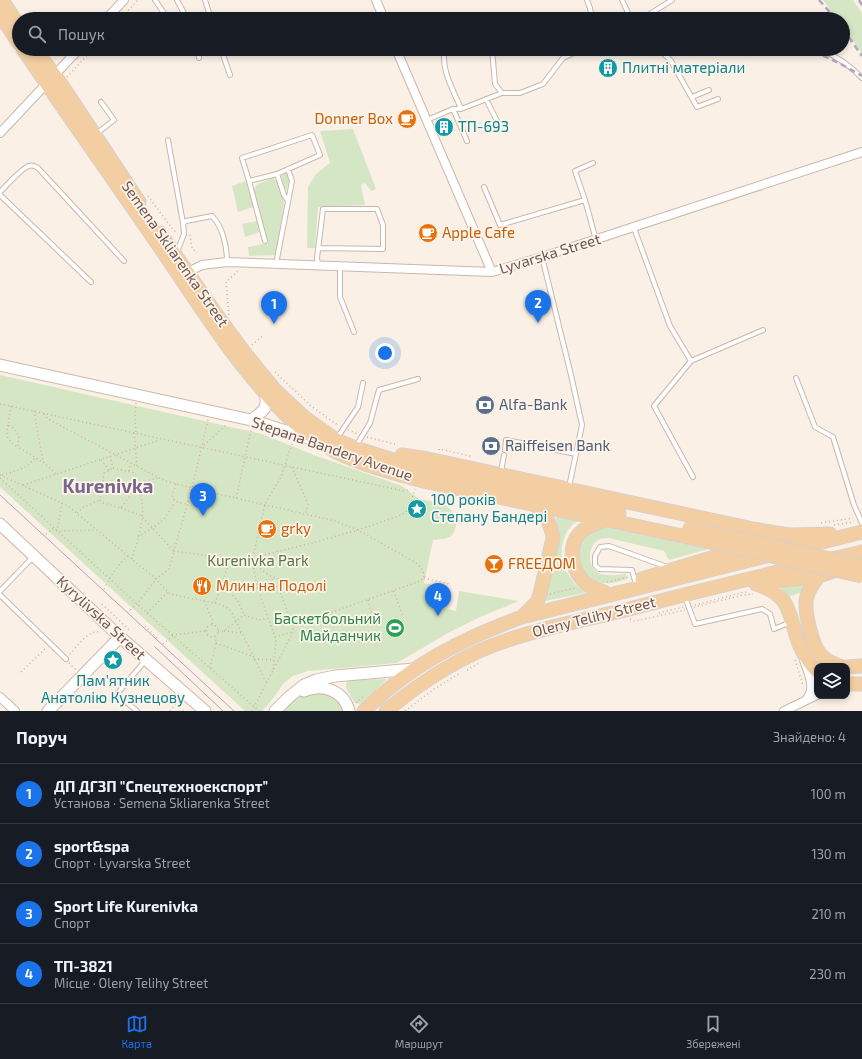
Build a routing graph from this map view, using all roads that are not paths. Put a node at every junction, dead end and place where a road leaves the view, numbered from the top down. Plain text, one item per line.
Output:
1 (2, 0) edge
2 (124, 0) edge
3 (155, 0) edge
4 (177, 0) edge
5 (205, 0) edge
6 (376, 0) edge
7 (587, 0) edge
8 (622, 0) edge
9 (672, 0) edge
10 (113, 12) edge
11 (163, 12) edge
12 (183, 12) edge
13 (209, 12) edge
14 (381, 12) edge
15 (591, 12) edge
16 (628, 12) edge
17 (653, 12) edge
18 (0, 15) edge
19 (12, 15) edge
20 (12, 33) edge
21 (29, 56) edge
22 (39, 56) edge
23 (73, 56) edge
24 (223, 56) edge
25 (399, 56) edge
26 (443, 56) edge
27 (493, 56) edge
28 (567, 56) edge
29 (666, 56) edge
30 (836, 56) edge
31 (230, 75) dead end
32 (862, 78) edge
33 (51, 80) junction
34 (709, 90) dead end
35 (502, 93) junction
36 (692, 97) junction
37 (486, 99) junction
38 (718, 100) dead end
39 (101, 102) dead end
40 (453, 109) junction
41 (461, 109) junction
42 (427, 120) junction
43 (497, 121) dead end
44 (0, 133) edge
45 (94, 135) junction
46 (168, 140) dead end
47 (467, 141) dead end
48 (862, 152) edge
49 (593, 163) dead end
50 (288, 169) junction
51 (277, 174) junction
52 (249, 181) junction
53 (484, 187) dead end
54 (0, 194) edge
55 (586, 200) junction
56 (288, 201) junction
57 (183, 223) junction
58 (634, 228) junction
59 (596, 240) junction
60 (265, 241) dead end
61 (319, 248) junction
62 (176, 255) junction
63 (542, 258) junction
64 (124, 261) dead end
65 (276, 264) junction
66 (230, 266) junction
67 (318, 266) junction
68 (340, 266) junction
69 (492, 272) junction
70 (184, 274) junction
71 (90, 282) dead end
72 (763, 330) dead end
73 (354, 332) dead end
74 (690, 361) junction
75 (0, 366) edge
76 (796, 378) dead end
77 (418, 379) dead end
78 (363, 383) dead end
79 (265, 393) junction
80 (251, 424) junction
81 (336, 440) junction
82 (319, 442) junction
83 (355, 448) junction
84 (576, 454) junction
85 (501, 475) junction
86 (693, 478) dead end
87 (568, 489) junction
88 (534, 504) junction
89 (607, 519) junction
90 (862, 523) edge
91 (1, 527) edge
92 (688, 532) junction
93 (862, 532) edge
94 (830, 534) junction
95 (862, 552) edge
96 (34, 556) junction
97 (862, 561) edge
98 (862, 566) edge
99 (672, 569) junction
100 (819, 576) junction
101 (862, 576) edge
102 (632, 579) junction
103 (603, 587) junction
104 (755, 590) junction
105 (0, 591) edge
106 (0, 595) edge
107 (687, 603) junction
108 (569, 606) junction
109 (522, 617) junction
110 (793, 621) junction
111 (120, 637) junction
112 (800, 646) junction
113 (66, 660) road end
114 (146, 660) junction
115 (832, 663) edge
116 (862, 666) edge
117 (850, 667) edge
118 (814, 668) edge
119 (414, 669) junction
120 (850, 684) edge
121 (862, 684) edge
122 (850, 686) edge
123 (814, 696) edge
124 (289, 697) junction
125 (1, 699) edge
126 (806, 700) junction
127 (15, 711) edge
128 (48, 711) edge
129 (136, 711) edge
130 (205, 711) edge
131 (275, 711) edge
132 (349, 711) edge
133 (364, 711) edge
134 (386, 711) edge
135 (784, 711) edge

1 - 19 main road
2 - 10 street
3 - 11 lane
4 - 12 lane
5 - 13 lane
6 - 14 street
7 - 15 lane
8 - 16 lane
9 - 17 lane
18 - 20 main road
21 - 33 main road, Semena Skliarenka Street
22 - 33 main road, Semena Skliarenka Street
23 - 33 street
24 - 31 lane
25 - 42 street
26 - 41 lane
27 - 35 lane
28 - 35 lane
29 - 36 lane
30 - 32 lane
33 - 44 street
33 - 45 main road, Semena Skliarenka Street
33 - 70 main road, Semena Skliarenka Street
34 - 36 lane
35 - 37 lane
36 - 38 lane
37 - 41 lane
37 - 43 lane
39 - 45 lane
40 - 41 lane
40 - 42 lane
40 - 47 lane
42 - 69 street
45 - 62 main road, Semena Skliarenka Street
46 - 57 lane
48 - 58 street, Lyvarska Street
49 - 55 lane
50 - 51 lane
50 - 52 lane
50 - 56 lane
51 - 52 lane
51 - 56 lane
52 - 60 lane
53 - 55 lane
54 - 64 lane
54 - 71 lane
55 - 59 lane
56 - 65 lane
57 - 62 lane
57 - 66 lane
58 - 59 street, Lyvarska Street
58 - 74 lane
59 - 63 street, Lyvarska Street
61 - 61 lane
61 - 67 lane
62 - 70 main road, Semena Skliarenka Street
63 - 69 street, Lyvarska Street
63 - 84 lane
65 - 66 street, Lyvarska Street
65 - 67 street, Lyvarska Street
66 - 70 street, Lyvarska Street
67 - 68 street, Lyvarska Street
68 - 69 street, Lyvarska Street
68 - 73 lane
70 - 79 main road, Semena Skliarenka Street
70 - 81 main road, Semena Skliarenka Street
72 - 74 lane
74 - 86 lane
75 - 80 main road, Stepana Bandery Avenue
76 - 90 lane
77 - 83 lane
78 - 81 lane
79 - 80 main road
79 - 82 main road, Semena Skliarenka Street
80 - 82 main road, Stepana Bandery Avenue
81 - 83 main road, Stepana Bandery Avenue
82 - 88 main road, Stepana Bandery Avenue
83 - 85 main road
83 - 92 main road, Stepana Bandery Avenue
84 - 85 lane
84 - 87 lane
85 - 87 main road
87 - 94 main road
88 - 89 main road, Stepana Bandery Avenue
88 - 109 main road
89 - 92 main road, Stepana Bandery Avenue
89 - 103 main road
91 - 96 main road, Kyrylivska Street
92 - 98 main road, bridge
92 - 101 main road, bridge
93 - 94 main road
93 - 108 main road, Oleny Telihy Street
94 - 99 main road
95 - 107 main road, Oleny Telihy Street
96 - 105 lane
96 - 111 main road, Kyrylivska Street
97 - 100 main road
99 - 102 main road
99 - 102 lane
100 - 104 main road
100 - 115 main road
102 - 103 main road
103 - 108 main road
104 - 107 main road
104 - 110 main road
106 - 113 lane
107 - 110 lane
107 - 134 main road, Oleny Telihy Street
108 - 109 main road, Oleny Telihy Street
109 - 119 main road, Oleny Telihy Street
110 - 112 main road
111 - 114 main road, Kyrylivska Street
111 - 128 main road
112 - 118 main road
112 - 126 street
114 - 129 lane
114 - 130 main road, Kyrylivska Street
116 - 117 main road
119 - 124 main road
119 - 133 main road, Oleny Telihy Street
120 - 121 main road
121 - 122 street
123 - 126 street
124 - 131 main road
124 - 132 main road
125 - 127 street
126 - 135 street

